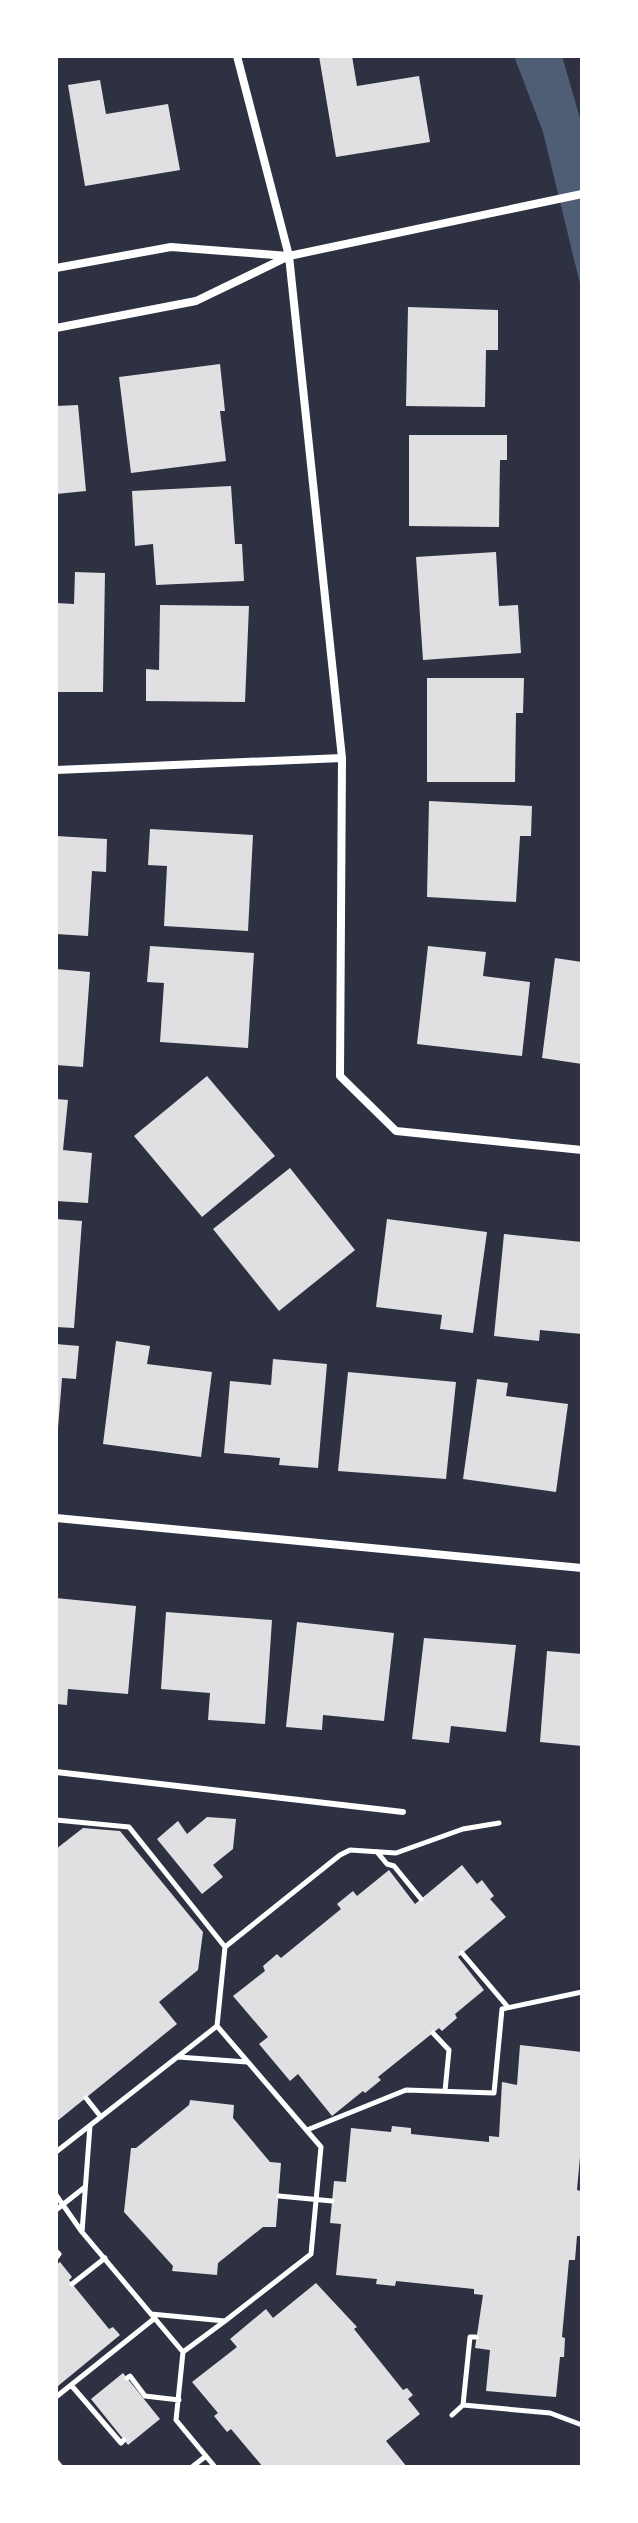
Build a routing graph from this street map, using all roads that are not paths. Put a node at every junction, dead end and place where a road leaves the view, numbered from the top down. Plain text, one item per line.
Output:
1 (237, 56) edge
2 (582, 194) edge
3 (289, 256) junction
4 (56, 268) edge
5 (56, 328) edge
6 (342, 758) junction
7 (56, 770) edge
8 (582, 1150) edge
9 (56, 1518) edge
10 (582, 1568) edge
11 (56, 1772) edge
12 (403, 1812) dead end

1 - 3 street
2 - 3 street
3 - 4 street
3 - 5 street
3 - 6 street
6 - 7 street
6 - 8 street
9 - 10 street
11 - 12 lane

